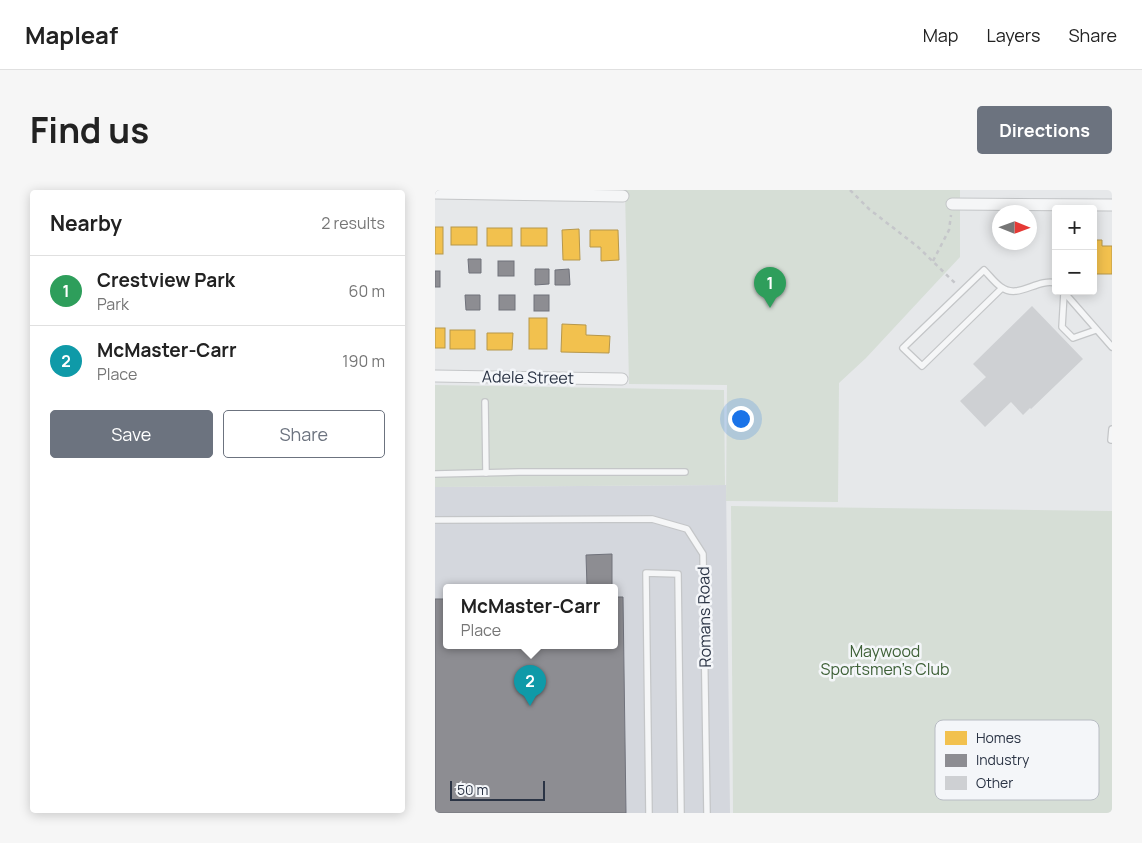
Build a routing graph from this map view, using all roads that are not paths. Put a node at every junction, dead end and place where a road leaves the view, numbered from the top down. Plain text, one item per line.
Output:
1 (435, 193) edge
2 (623, 196) dead end
3 (952, 204) road end
4 (1112, 205) edge
5 (1097, 206) edge
6 (1052, 207) edge
7 (1052, 282) edge
8 (1002, 288) junction
9 (1063, 295) edge
10 (1066, 295) edge
11 (1096, 330) junction
12 (1112, 347) edge
13 (435, 376) edge
14 (622, 379) dead end
15 (485, 402) dead end
16 (1112, 429) edge
17 (1111, 440) edge
18 (685, 472) dead end
19 (486, 473) junction
20 (435, 474) edge
21 (435, 520) edge
22 (649, 813) edge
23 (681, 813) edge
24 (707, 813) edge

1 - 2 street
3 - 6 street
4 - 5 street
7 - 8 lane
8 - 8 lane
9 - 11 lane
10 - 11 lane
11 - 12 lane
13 - 14 street, Adele Street
15 - 19 lane
16 - 17 lane
18 - 19 lane
19 - 20 lane
21 - 24 lane, Romans Road
22 - 23 lane

